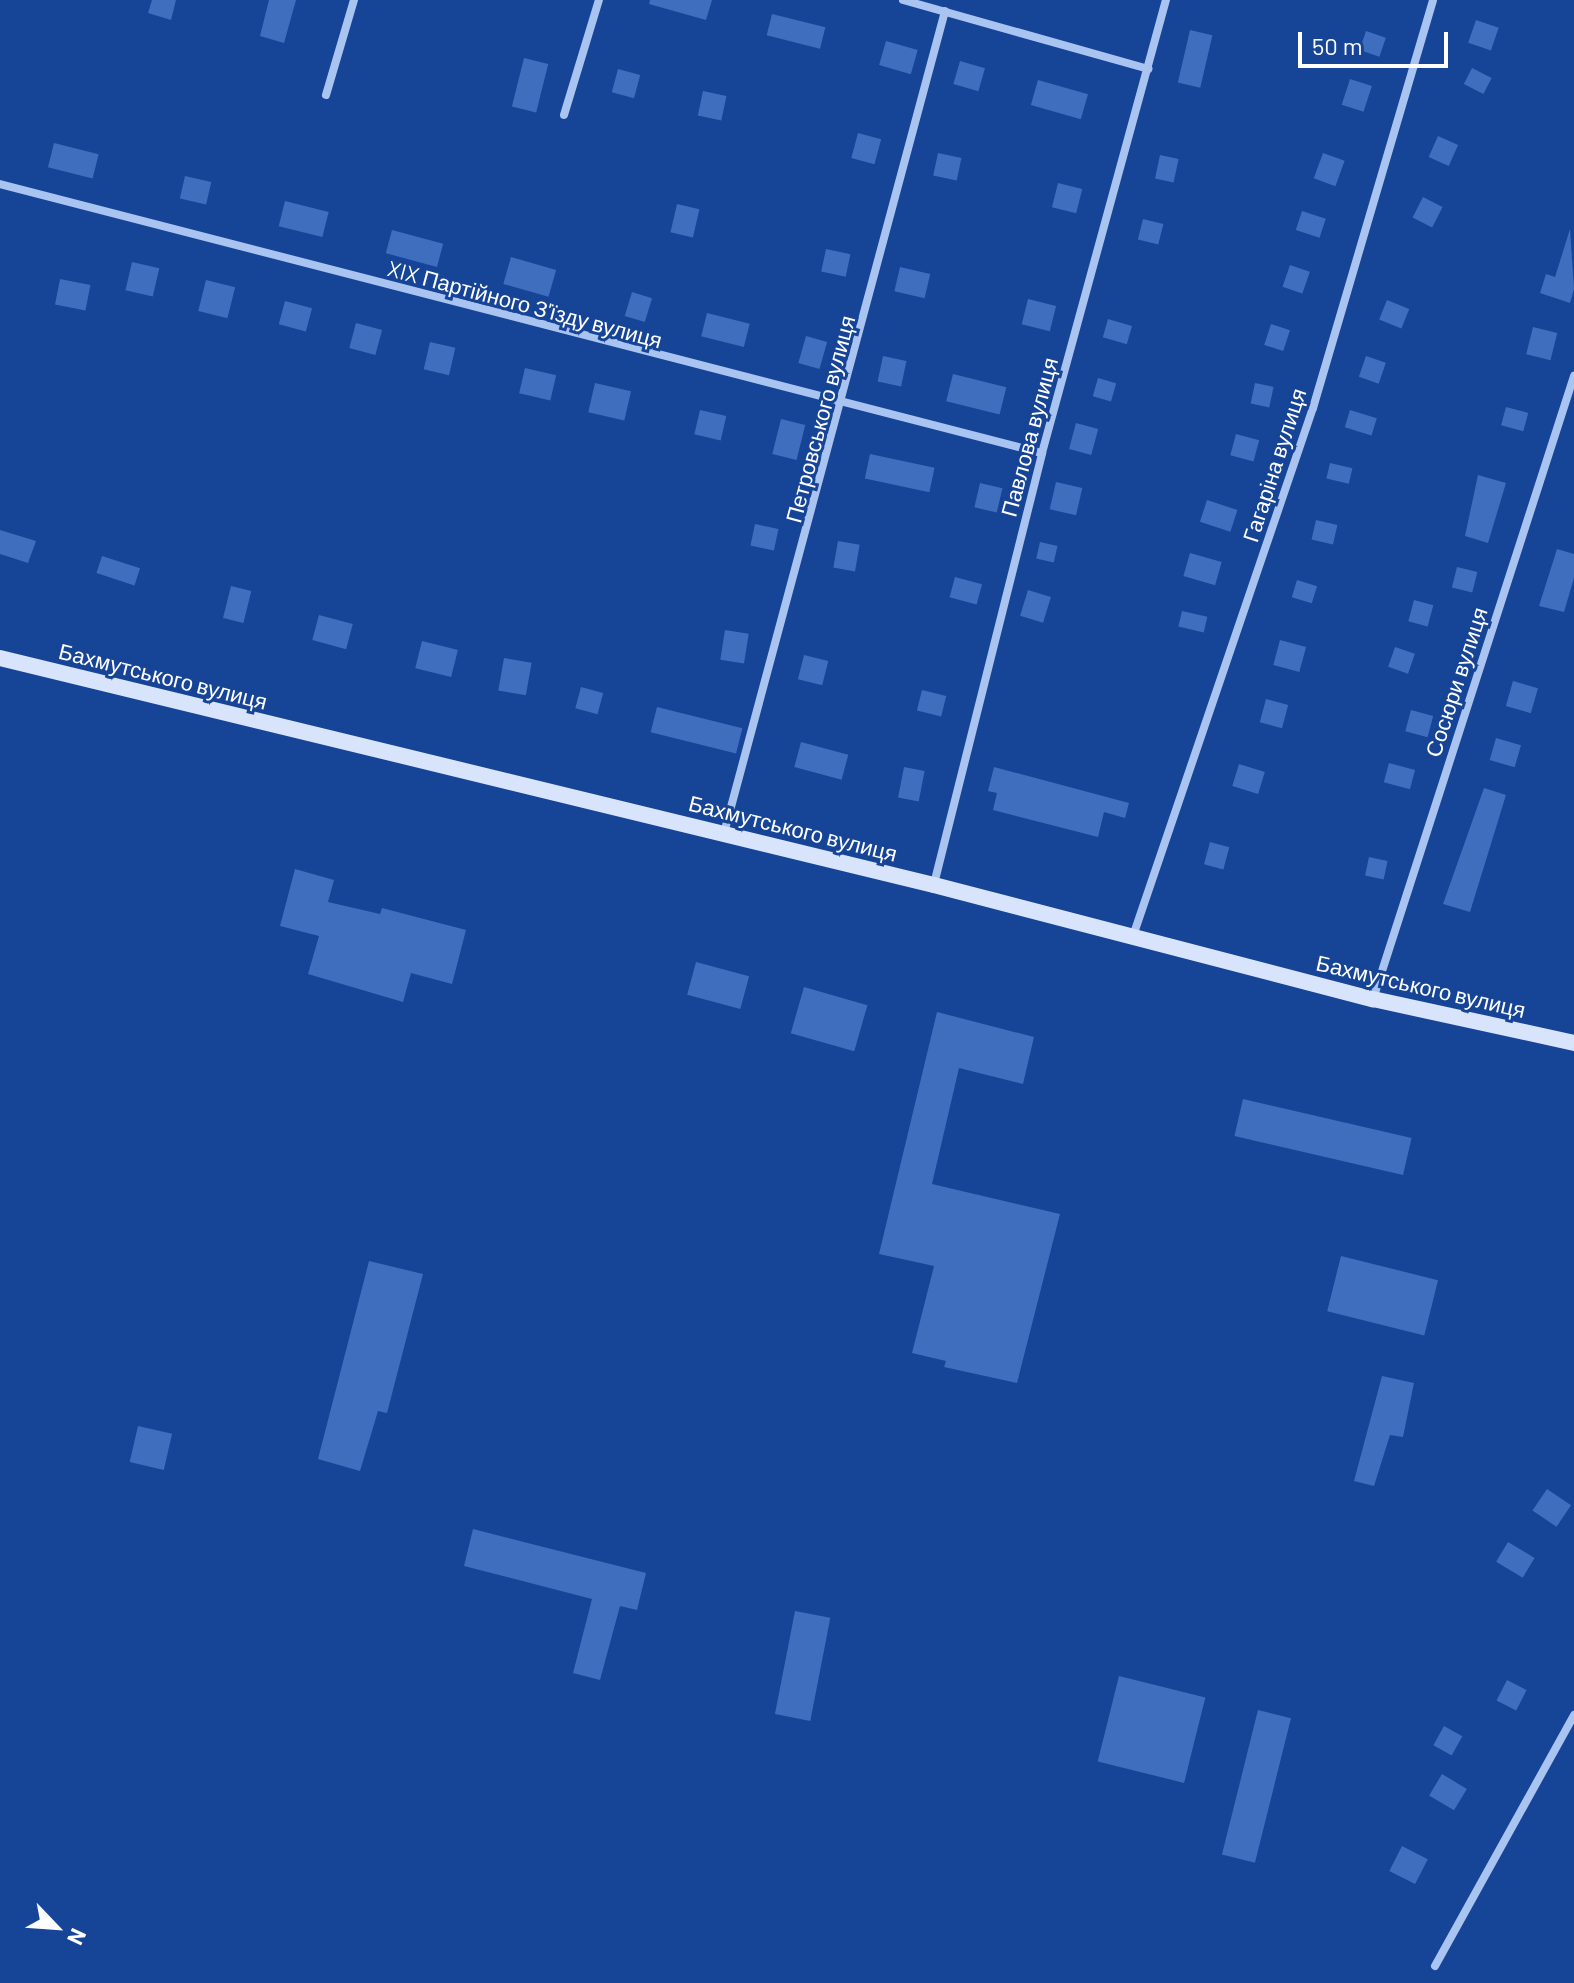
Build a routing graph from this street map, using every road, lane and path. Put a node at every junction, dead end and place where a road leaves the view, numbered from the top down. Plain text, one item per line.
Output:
1 (354, 0) edge
2 (599, 0) edge
3 (903, 0) edge
4 (1166, 0) edge
5 (1433, 0) edge
6 (945, 11) junction
7 (1148, 69) junction
8 (326, 95) dead end
9 (564, 115) dead end
10 (0, 184) edge
11 (1574, 376) edge
12 (842, 406) junction
13 (1042, 453) junction
14 (0, 658) edge
15 (723, 834) junction
16 (934, 885) junction
17 (1133, 937) junction
18 (1373, 999) junction
19 (1574, 1043) edge
20 (1574, 1715) edge
21 (1435, 1966) dead end

1 - 8 street
2 - 9 street
3 - 6 street
4 - 7 street, Павлова вулиця
5 - 17 street, Гагаріна вулиця
6 - 7 street
6 - 12 street, Петровського вулиця
7 - 13 street, Павлова вулиця
10 - 12 street, XIX Партійного З'їзду вулиця
11 - 18 street, Сосюри вулиця
12 - 13 street, XIX Партійного З'їзду вулиця
12 - 15 street, Петровського вулиця
13 - 16 street, Павлова вулиця
14 - 15 main road, Бахмутського вулиця
15 - 16 main road, Бахмутського вулиця
16 - 17 main road, Бахмутського вулиця
17 - 18 main road, Бахмутського вулиця
18 - 19 main road, Бахмутського вулиця
20 - 21 street

